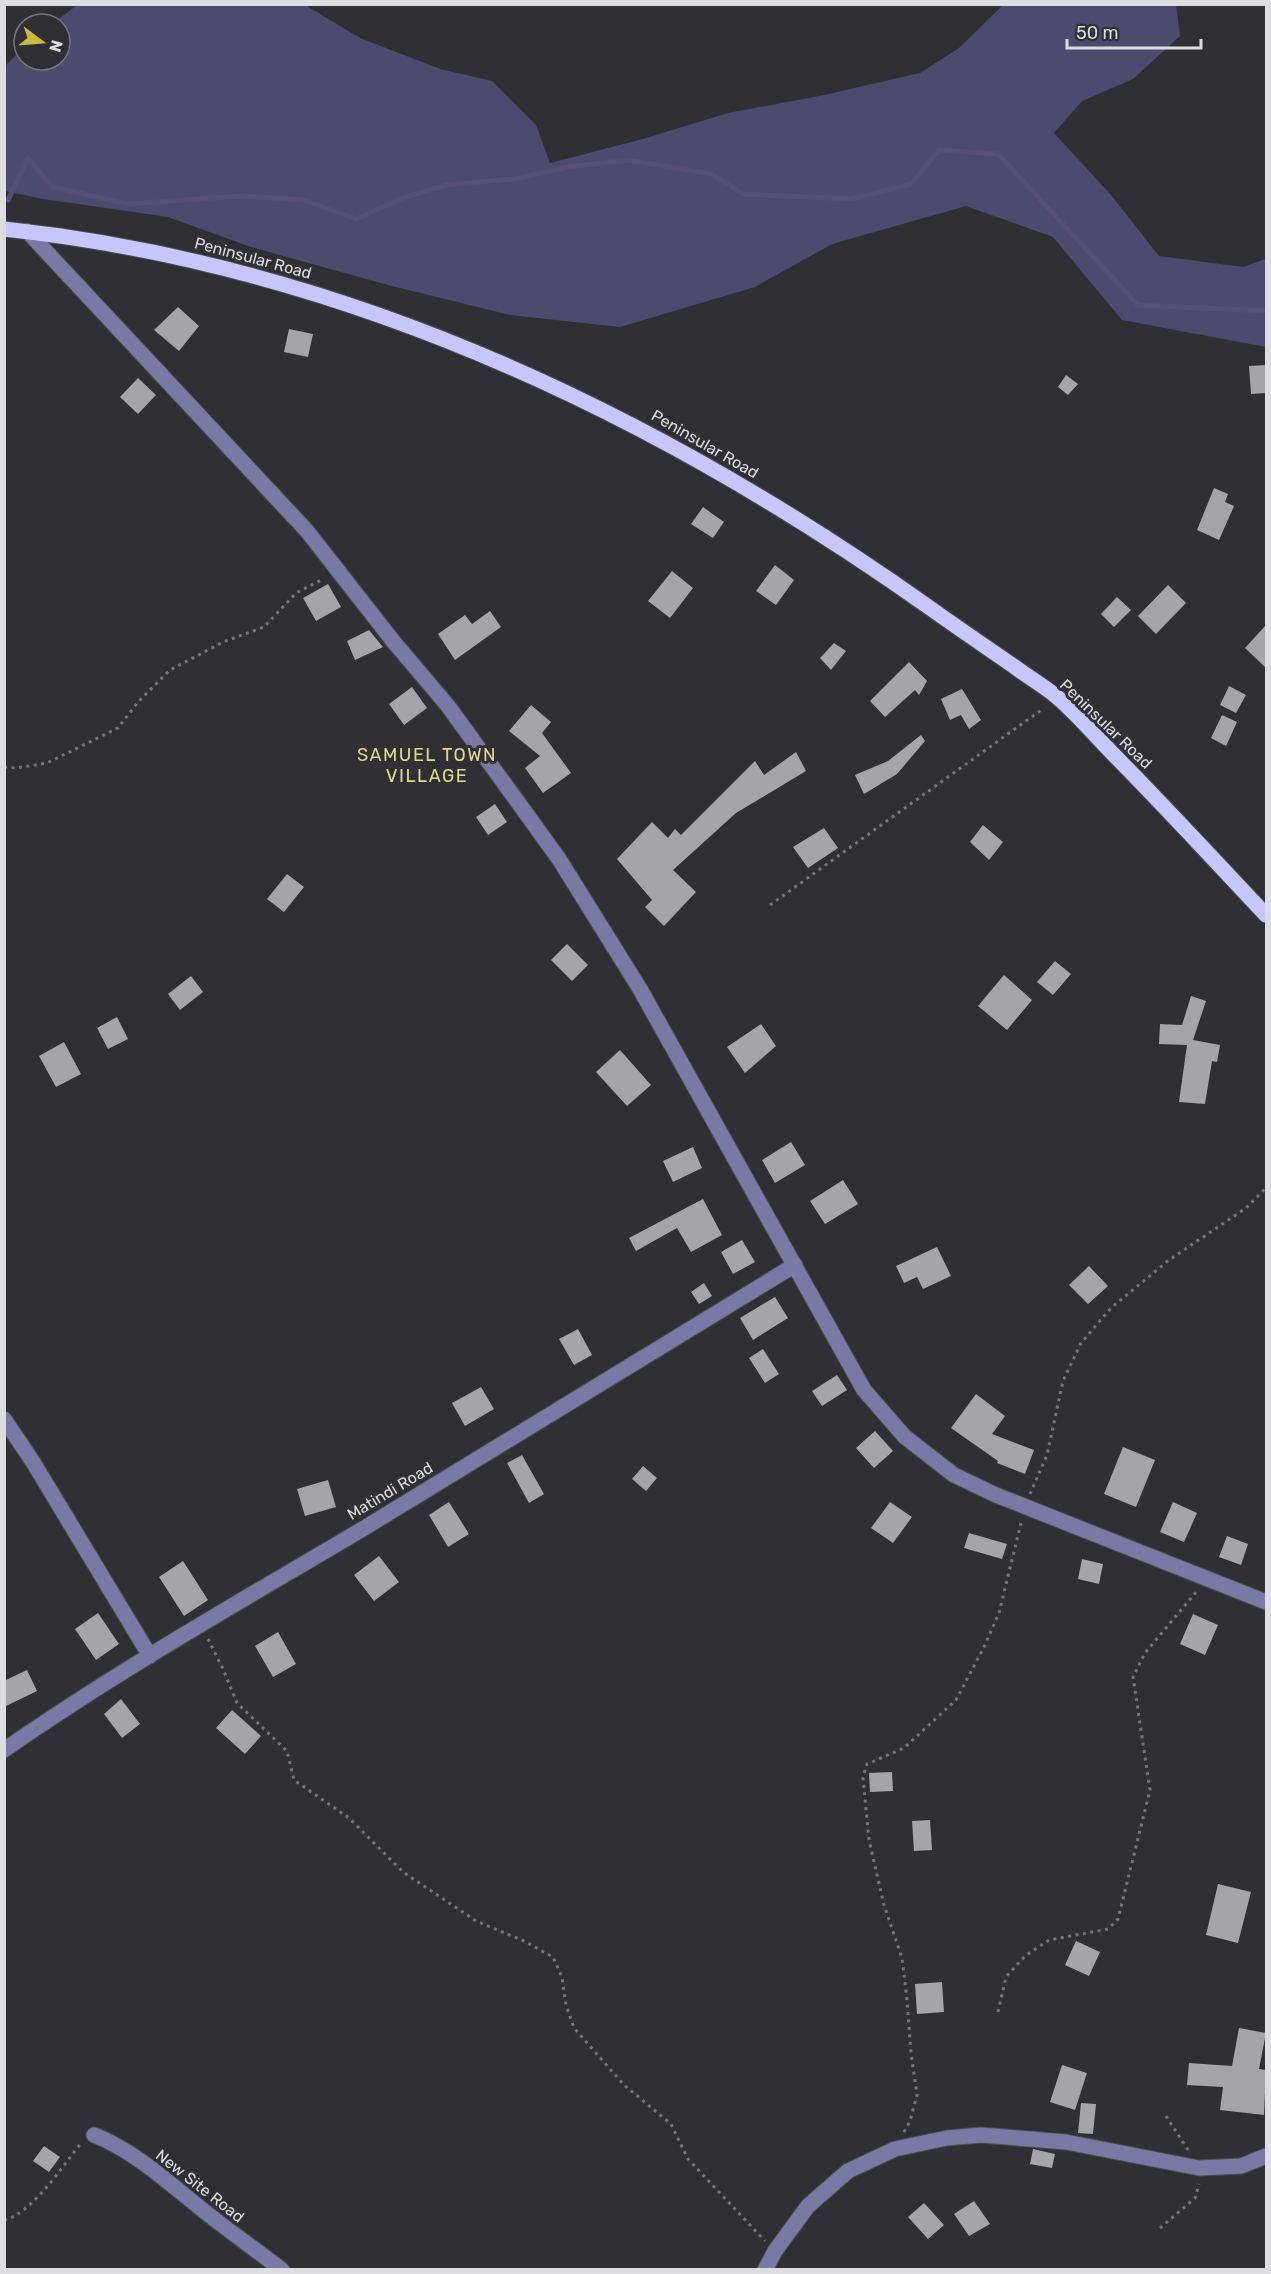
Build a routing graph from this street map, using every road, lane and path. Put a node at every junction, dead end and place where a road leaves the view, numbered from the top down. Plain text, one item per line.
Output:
1 (4, 229) edge
2 (27, 231) junction
3 (338, 571) junction
4 (1058, 698) junction
5 (4, 767) edge
6 (770, 905) dead end
7 (1266, 915) edge
8 (1266, 1188) edge
9 (795, 1265) junction
10 (4, 1419) edge
11 (1025, 1506) junction
12 (1207, 1578) junction
13 (1266, 1602) edge
14 (201, 1624) junction
15 (150, 1656) junction
16 (4, 1750) edge
17 (998, 2012) dead end
18 (94, 2135) joint
19 (895, 2149) junction
20 (1266, 2156) edge
21 (4, 2220) edge
22 (775, 2251) junction
23 (282, 2270) edge
24 (765, 2270) edge

1 - 2 main road, Peninsular Road
2 - 3 street
2 - 4 main road, Peninsular Road
3 - 5 path
3 - 9 street
4 - 6 path
4 - 7 main road, Peninsular Road
8 - 11 path
9 - 11 street
9 - 14 street, Matindi Road
10 - 15 street
11 - 12 street
11 - 19 path
12 - 13 street
12 - 17 path
14 - 15 street, Matindi Road
14 - 22 path
15 - 16 street, Matindi Road
18 - 21 path
18 - 23 street, New Site Road
19 - 20 street
19 - 22 street
22 - 24 street

